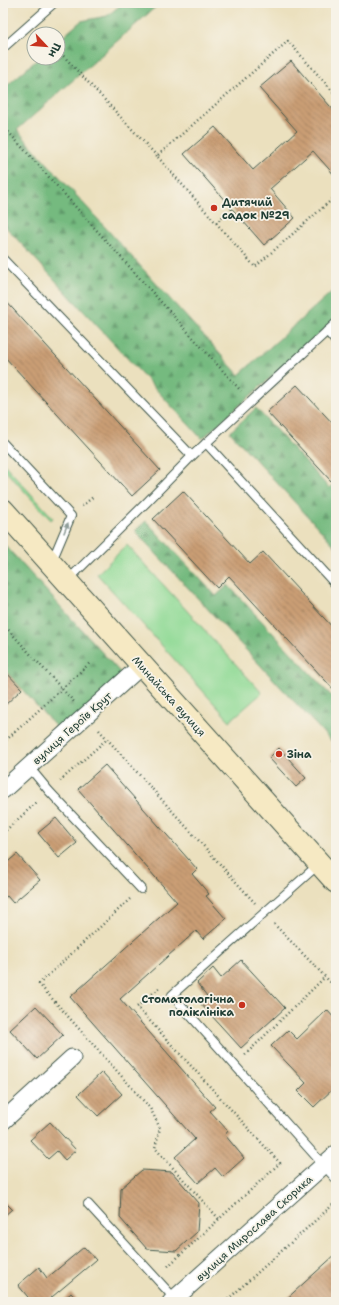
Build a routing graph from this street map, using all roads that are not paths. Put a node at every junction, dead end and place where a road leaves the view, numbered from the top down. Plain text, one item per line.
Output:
1 (54, 3) edge
2 (3, 48) edge
3 (3, 259) edge
4 (336, 323) edge
5 (327, 332) junction
6 (336, 342) edge
7 (3, 443) edge
8 (206, 443) junction
9 (192, 456) junction
10 (3, 510) edge
11 (51, 564) junction
12 (67, 582) junction
13 (336, 585) edge
14 (142, 665) junction
15 (29, 767) junction
16 (5, 784) edge
17 (319, 863) junction
18 (336, 882) edge
19 (141, 889) road end
20 (72, 1058) dead end
21 (3, 1121) edge
22 (330, 1160) edge
23 (336, 1179) edge
24 (88, 1204) dead end
25 (173, 1301) edge

1 - 2 lane
3 - 9 lane
4 - 5 lane
5 - 6 lane
5 - 8 lane
11 -> 7 lane
8 - 9 lane
8 - 13 lane
9 - 12 lane
10 - 11 main road, Минайська вулиця
11 - 12 main road, Минайська вулиця
12 - 14 main road, Минайська вулиця
14 - 15 street, вулиця Героїв Крут
14 - 17 main road, Минайська вулиця
15 - 16 street, вулиця Героїв Крут
15 - 19 lane
17 - 18 main road, Минайська вулиця
17 - 22 lane
20 - 21 street
22 - 23 lane
22 - 25 street, вулиця Мирослава Скорика
24 - 25 lane

